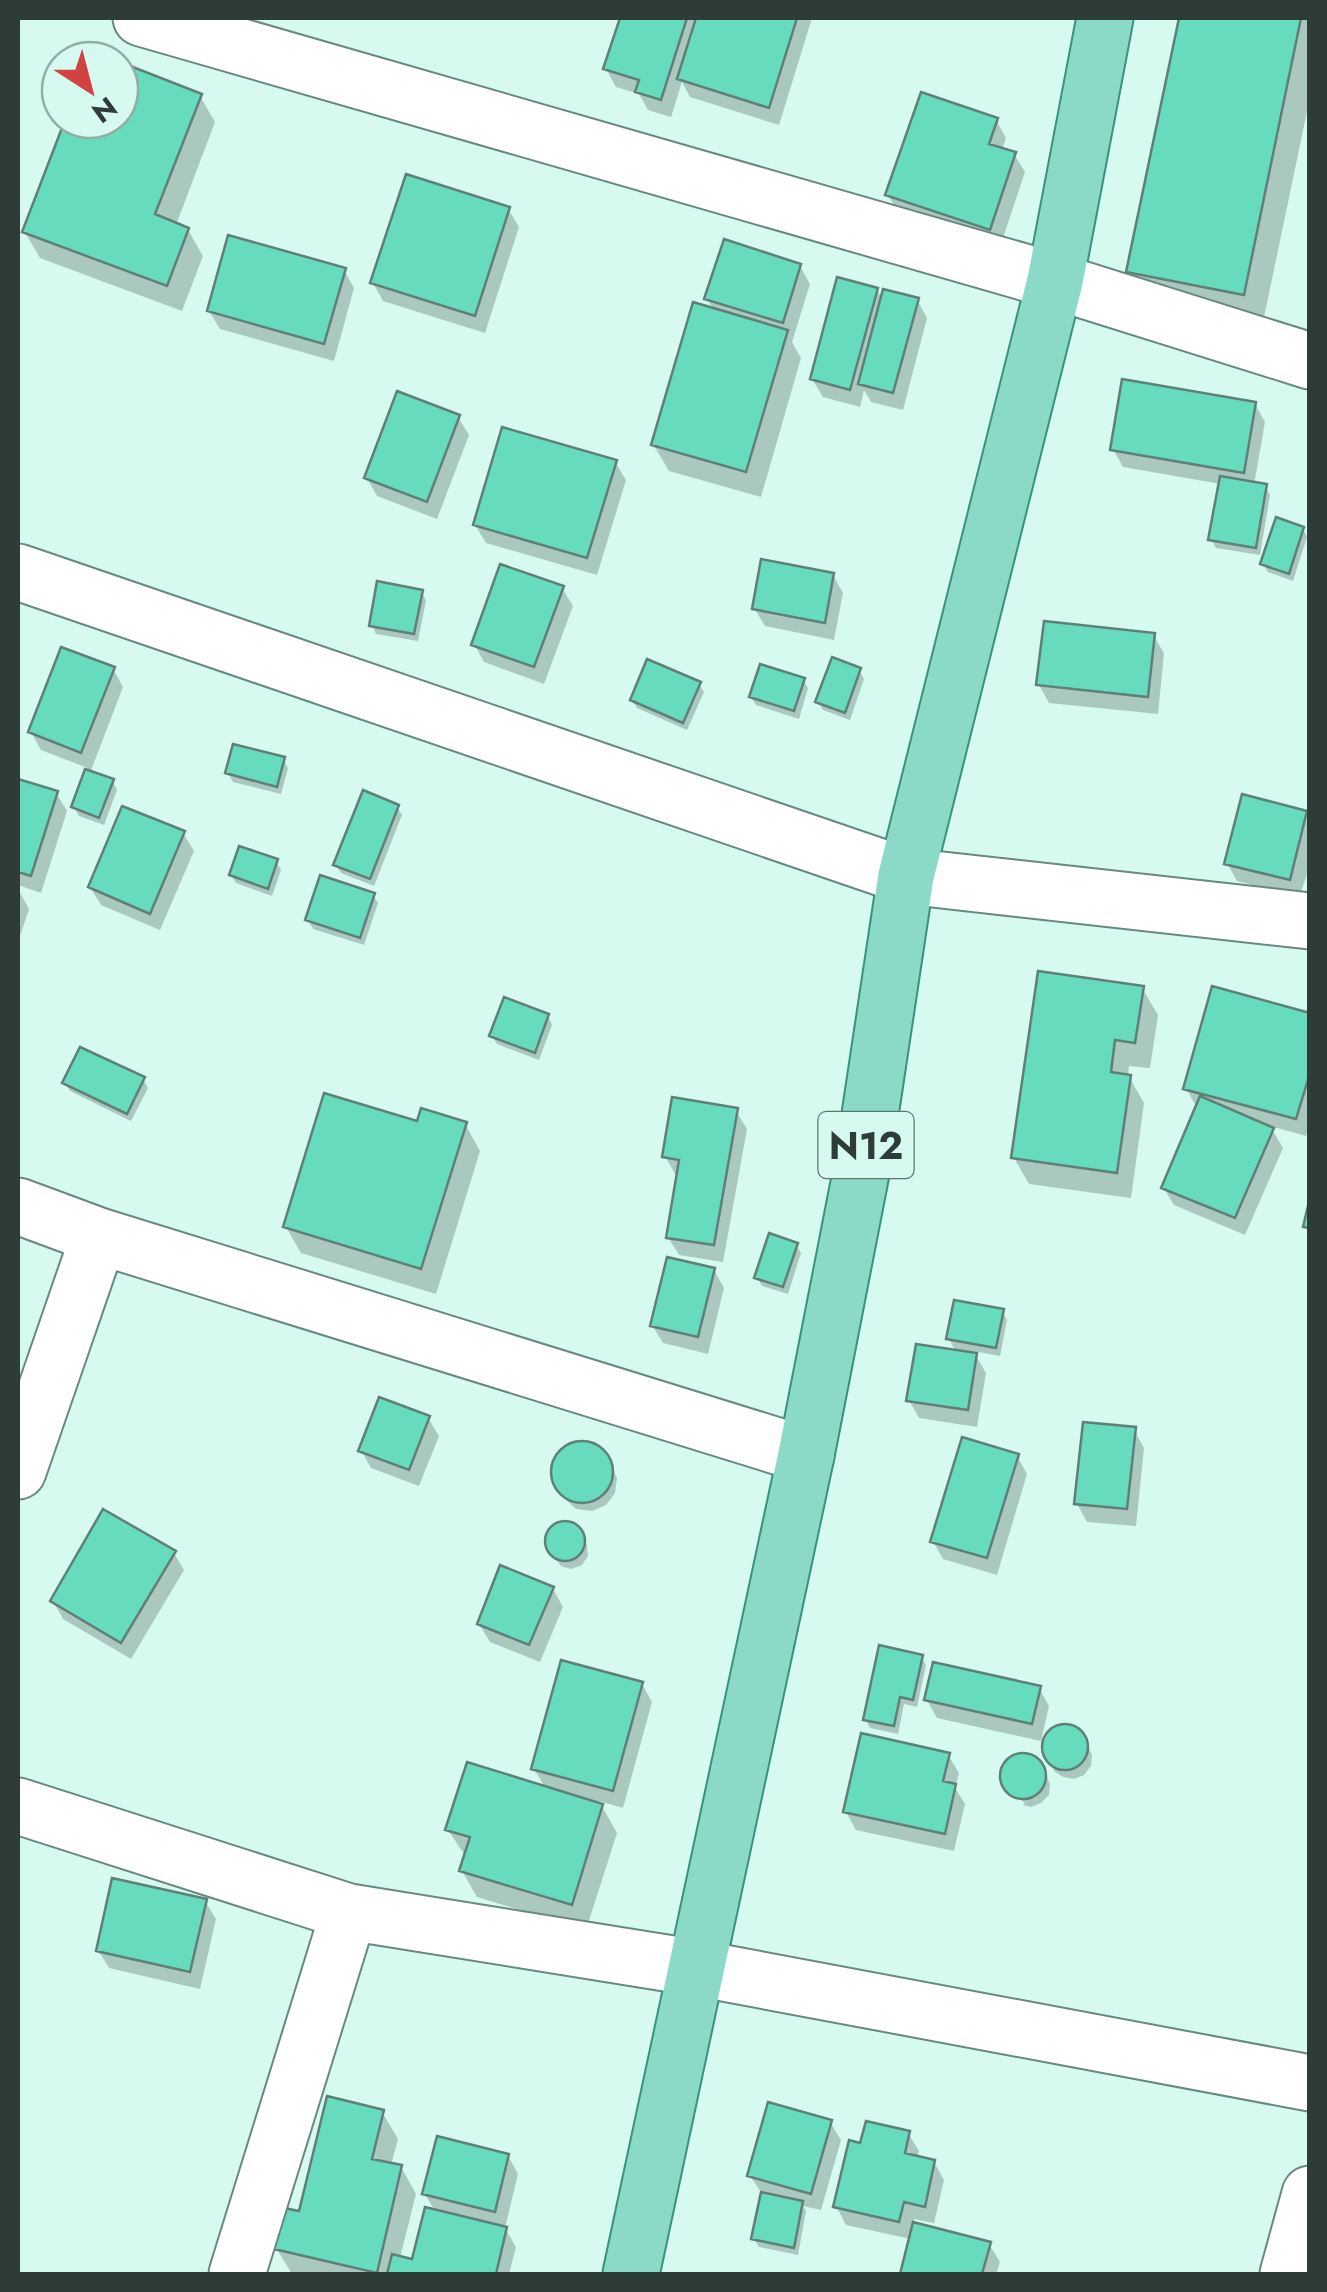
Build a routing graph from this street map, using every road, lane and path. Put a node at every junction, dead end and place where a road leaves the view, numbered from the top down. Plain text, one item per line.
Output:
1 (141, 18) edge
2 (1105, 18) edge
3 (1055, 282) junction
4 (1310, 361) edge
5 (18, 572) edge
6 (906, 876) junction
7 (1310, 920) edge
8 (18, 1206) edge
9 (99, 1236) junction
10 (806, 1455) junction
11 (18, 1471) edge
12 (18, 1806) edge
13 (349, 1912) junction
14 (697, 1968) junction
15 (1310, 2083) edge
16 (1310, 2194) edge
17 (237, 2274) edge
18 (631, 2274) edge
19 (1288, 2274) edge

1 - 3 street
2 - 3 main road, N12
3 - 4 street
3 - 6 main road, N12
5 - 6 street
6 - 7 street
6 - 10 main road, N12
8 - 9 street
9 - 10 street
9 - 11 street
10 - 14 main road, N12
12 - 13 street
13 - 14 street
13 - 17 street
14 - 15 street
14 - 18 main road, N12
16 - 19 street

